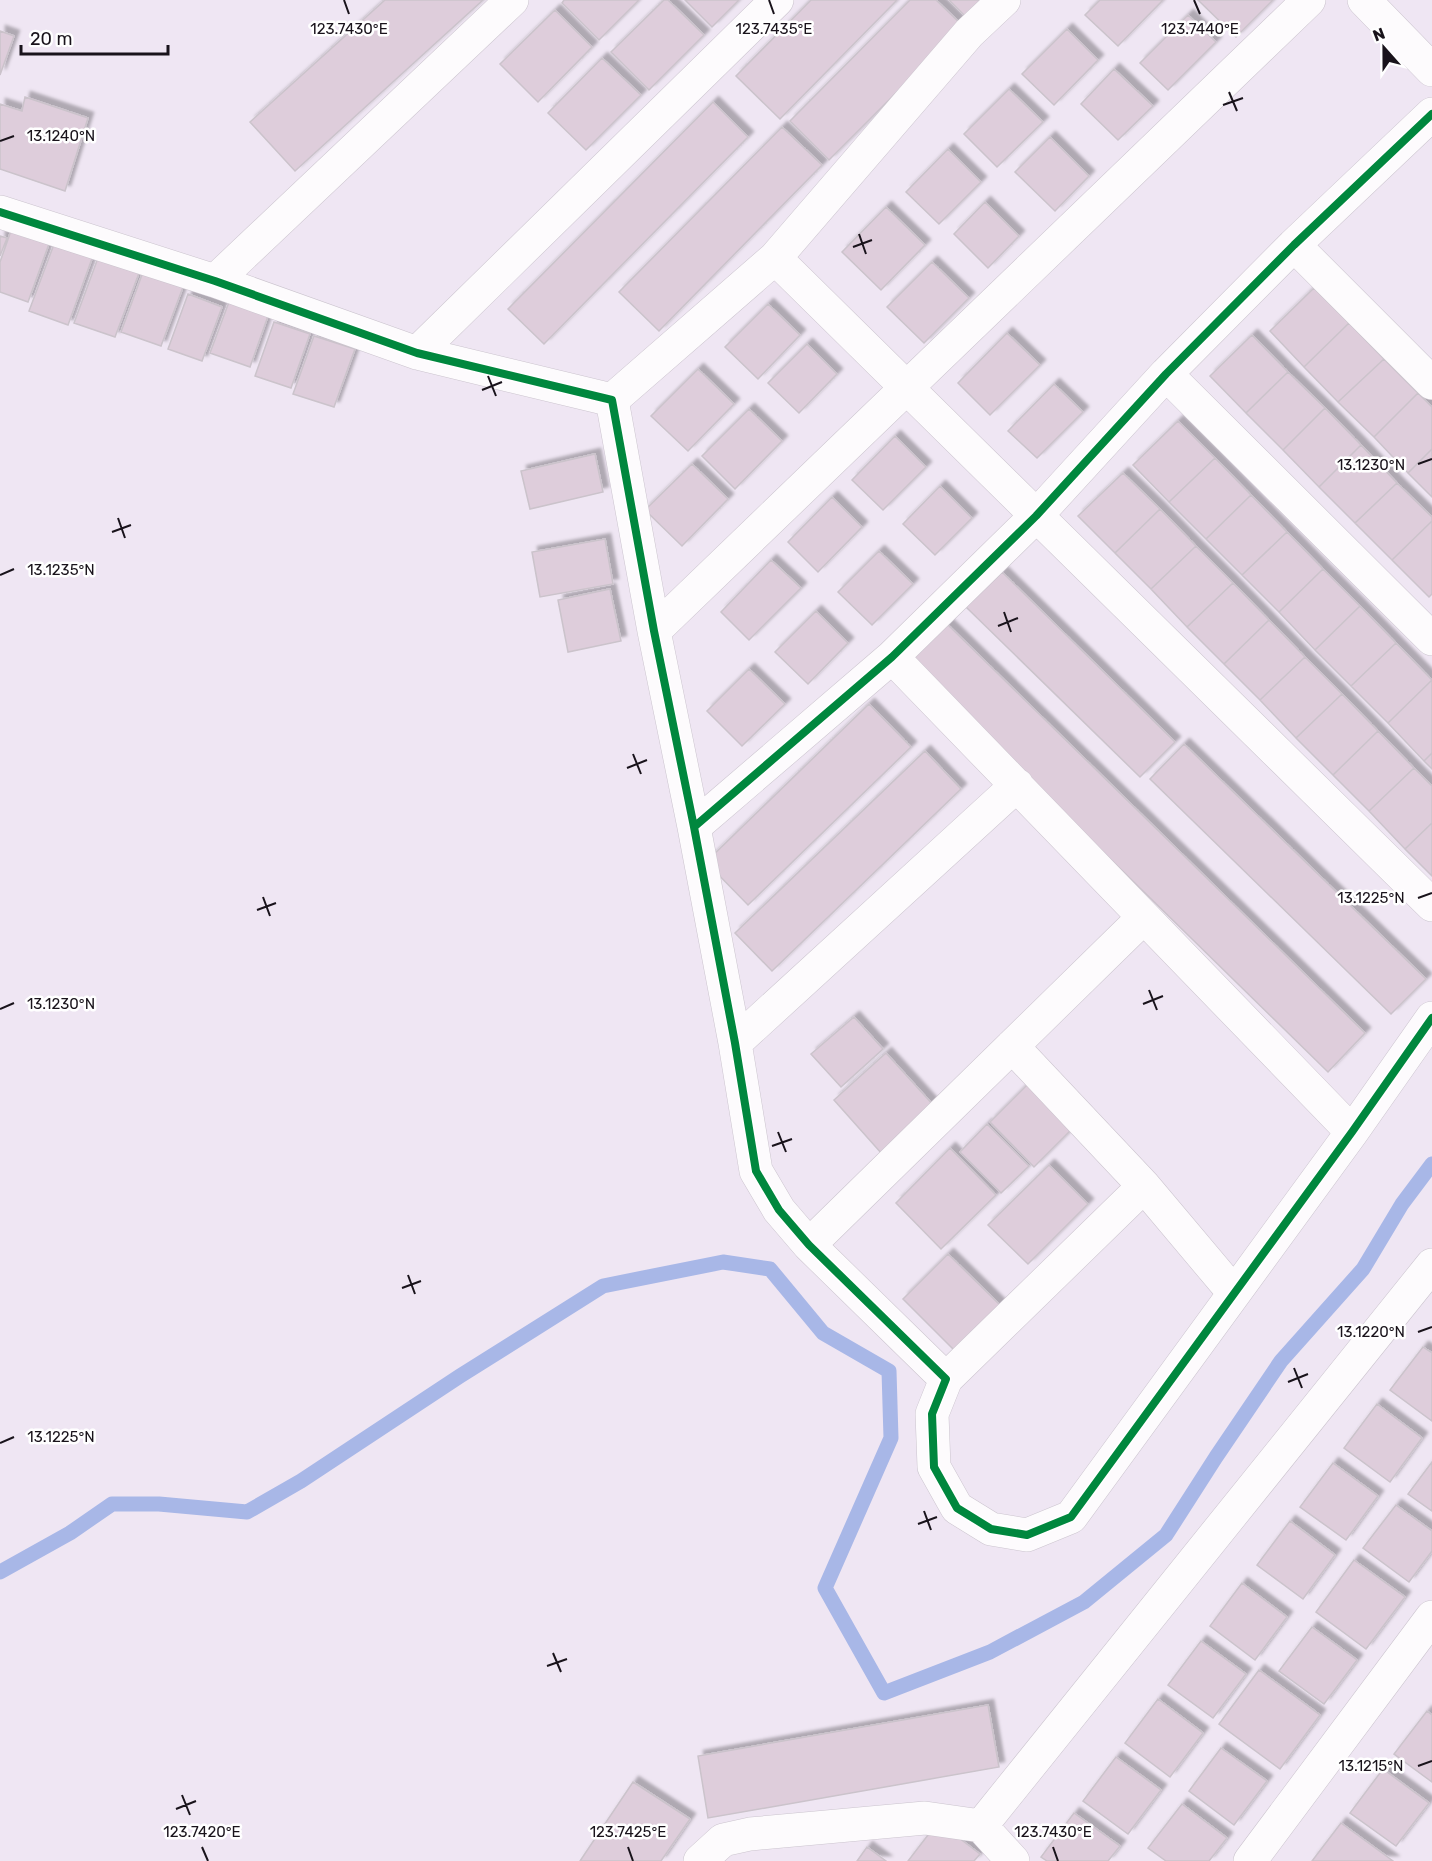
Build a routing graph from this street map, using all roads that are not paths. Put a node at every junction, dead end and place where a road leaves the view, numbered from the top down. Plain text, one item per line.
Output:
1 (512, 0) edge
2 (777, 0) edge
3 (1004, 0) edge
4 (1308, 0) edge
5 (1364, 0) edge
6 (1432, 70) edge
7 (1432, 114) edge
8 (0, 212) edge
9 (1294, 245) junction
10 (775, 258) junction
11 (215, 281) junction
12 (417, 353) junction
13 (1166, 375) junction
14 (1432, 384) edge
15 (906, 388) junction
16 (612, 400) junction
17 (1036, 516) junction
18 (654, 631) junction
19 (1432, 639) edge
20 (892, 657) junction
21 (1017, 785) junction
22 (694, 827) junction
23 (1432, 905) edge
24 (1143, 918) junction
25 (1432, 1018) edge
26 (735, 1043) junction
27 (1012, 1046) junction
28 (1352, 1132) junction
29 (1144, 1186) junction
30 (809, 1245) junction
31 (1432, 1265) edge
32 (1234, 1293) junction
33 (946, 1380) junction
34 (1432, 1617) edge
35 (981, 1826) junction
36 (700, 1861) edge
37 (1013, 1861) edge
38 (1250, 1861) edge

1 - 11 street
2 - 12 street
3 - 10 street
4 - 15 street
5 - 6 street
7 - 9 street
8 - 11 street
9 - 13 street
9 - 14 street
10 - 15 street
10 - 16 street
11 - 12 street
12 - 16 street
13 - 17 street
13 - 19 street
15 - 17 street
15 - 18 street
16 - 18 street
17 - 20 street
17 - 23 street
18 - 22 street
20 - 21 street
20 - 22 street
21 - 24 street
21 - 26 street
22 - 26 street
24 - 27 street
24 - 28 street
25 - 28 street
26 - 30 street
27 - 29 street
27 - 30 street
28 - 32 street
29 - 32 street
29 - 33 street
30 - 33 street
31 - 35 street
32 - 33 street
34 - 38 street
35 - 36 street
35 - 37 street

